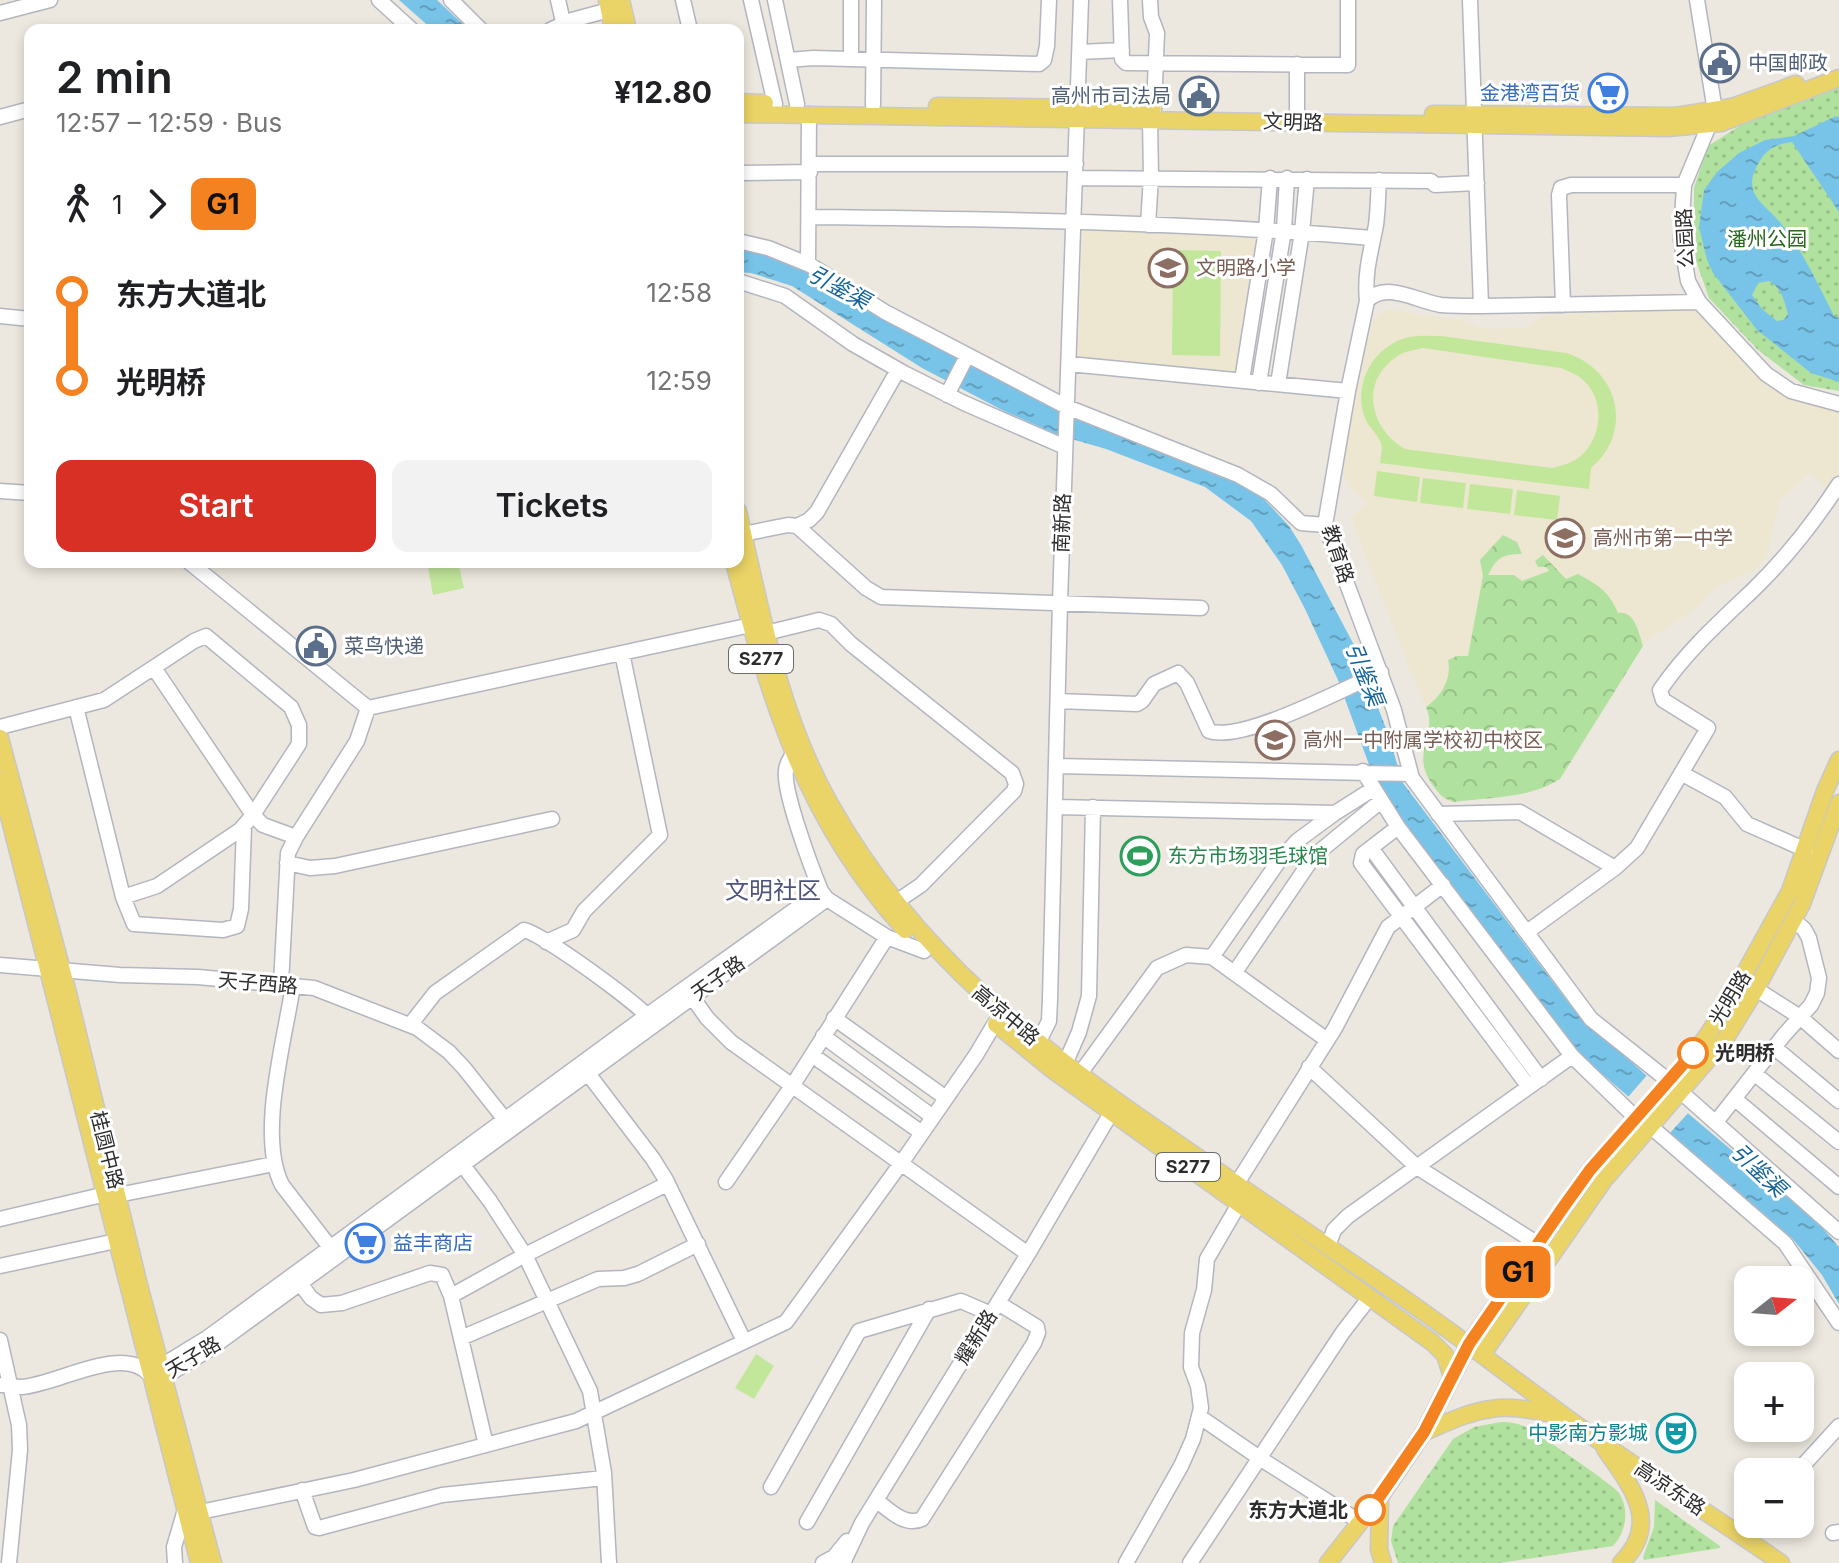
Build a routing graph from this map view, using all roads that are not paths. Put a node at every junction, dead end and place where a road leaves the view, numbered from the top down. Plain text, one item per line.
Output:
1 (50, 0) edge
2 (379, 0) edge
3 (451, 0) edge
4 (558, 0) edge
5 (683, 0) edge
6 (751, 0) edge
7 (775, 0) edge
8 (851, 0) edge
9 (874, 0) edge
10 (1049, 0) edge
11 (1081, 0) edge
12 (1120, 0) edge
13 (1150, 0) edge
14 (1348, 0) edge
15 (1470, 0) edge
16 (1697, 0) edge
17 (612, 3) edge
18 (3, 8) edge
19 (405, 24) edge
20 (475, 24) edge
21 (560, 24) edge
22 (568, 24) edge
23 (613, 24) edge
24 (624, 24) edge
25 (689, 24) edge
26 (1122, 50) junction
27 (1080, 52) junction
28 (851, 58) junction
29 (873, 59) junction
30 (789, 60) junction
31 (1157, 63) junction
32 (1297, 64) junction
33 (1839, 68) edge
34 (1839, 78) edge
35 (744, 102) edge
36 (775, 104) junction
37 (873, 105) junction
38 (803, 109) junction
39 (24, 111) edge
40 (1297, 112) junction
41 (744, 114) edge
42 (1078, 114) junction
43 (1152, 114) junction
44 (0, 117) edge
45 (1712, 118) junction
46 (1474, 121) junction
47 (810, 168) junction
48 (1076, 171) junction
49 (744, 173) edge
50 (1151, 177) junction
51 (1270, 178) junction
52 (1287, 178) junction
53 (1307, 179) junction
54 (1379, 180) junction
55 (1477, 183) junction
56 (1684, 185) junction
57 (810, 217) junction
58 (1074, 222) junction
59 (1148, 225) junction
60 (1266, 230) junction
61 (1284, 230) junction
62 (1302, 232) junction
63 (1372, 238) junction
64 (744, 242) edge
65 (808, 264) junction
66 (744, 283) edge
67 (1367, 301) junction
68 (1699, 302) junction
69 (1563, 305) junction
70 (1481, 306) junction
71 (0, 316) edge
72 (24, 318) edge
73 (965, 359) junction
74 (1069, 364) junction
75 (898, 370) junction
76 (1242, 380) junction
77 (1259, 383) junction
78 (1278, 384) junction
79 (1348, 391) junction
80 (949, 392) junction
81 (1839, 404) edge
82 (1067, 410) junction
83 (1065, 445) junction
84 (1839, 484) edge
85 (0, 491) edge
86 (24, 493) edge
87 (1830, 498) junction
88 (1839, 510) edge
89 (1325, 525) junction
90 (797, 526) junction
91 (744, 534) edge
92 (744, 540) edge
93 (196, 568) edge
94 (736, 568) edge
95 (1060, 602) junction
96 (1201, 608) dead end
97 (759, 629) junction
98 (622, 653) junction
99 (154, 668) junction
100 (1375, 675) junction
101 (1058, 701) junction
102 (76, 707) junction
103 (368, 708) junction
104 (0, 727) edge
105 (0, 738) edge
106 (799, 751) junction
107 (1839, 760) edge
108 (1057, 766) junction
109 (1367, 772) junction
110 (1681, 773) junction
111 (1406, 774) junction
112 (0, 781) edge
113 (1377, 795) junction
114 (1839, 803) edge
115 (1056, 807) junction
116 (1093, 807) junction
117 (1335, 813) junction
118 (1438, 814) junction
119 (552, 819) dead end
120 (249, 821) junction
121 (1835, 822) edge
122 (1398, 827) junction
123 (296, 837) junction
124 (1371, 848) junction
125 (1806, 850) junction
126 (287, 863) junction
127 (1615, 868) junction
128 (1443, 885) junction
129 (824, 895) junction
130 (123, 897) junction
131 (896, 902) junction
132 (1415, 906) junction
133 (1400, 915) junction
134 (1793, 920) junction
135 (1527, 932) junction
136 (887, 937) junction
137 (546, 942) junction
138 (924, 951) junction
139 (1212, 957) junction
140 (0, 965) edge
141 (54, 968) junction
142 (1235, 972) junction
143 (287, 984) junction
144 (1756, 989) junction
145 (689, 992) junction
146 (1800, 1017) junction
147 (834, 1018) junction
148 (651, 1020) junction
149 (995, 1023) junction
150 (410, 1025) junction
151 (823, 1036) junction
152 (1327, 1040) junction
153 (1038, 1043) junction
154 (1775, 1048) junction
155 (1839, 1051) edge
156 (812, 1055) junction
157 (1572, 1056) junction
158 (1065, 1064) junction
159 (1309, 1067) junction
160 (584, 1069) junction
161 (1755, 1074) junction
162 (1079, 1075) junction
163 (1535, 1083) junction
164 (791, 1086) junction
165 (1674, 1089) junction
166 (946, 1098) junction
167 (1735, 1099) junction
168 (1839, 1101) edge
169 (1111, 1113) junction
170 (933, 1117) junction
171 (1646, 1119) junction
172 (1716, 1122) junction
173 (509, 1125) junction
174 (922, 1133) junction
175 (1839, 1142) edge
176 (459, 1160) junction
177 (902, 1162) junction
178 (274, 1164) junction
179 (1417, 1167) junction
180 (726, 1182) dead end
181 (667, 1184) junction
182 (1236, 1185) junction
183 (1839, 1187) edge
184 (112, 1194) junction
185 (1239, 1204) junction
186 (0, 1219) edge
187 (1839, 1232) edge
188 (116, 1241) junction
189 (698, 1244) junction
190 (1538, 1244) junction
191 (1328, 1246) junction
192 (333, 1252) junction
193 (1028, 1254) junction
194 (525, 1255) junction
195 (0, 1266) edge
196 (1354, 1275) junction
197 (297, 1279) junction
198 (1518, 1287) junction
199 (451, 1296) junction
200 (1370, 1297) junction
201 (547, 1301) junction
202 (994, 1308) junction
203 (929, 1309) junction
204 (1839, 1323) edge
205 (461, 1338) junction
206 (0, 1340) edge
207 (744, 1341) junction
208 (1475, 1350) junction
209 (158, 1372) junction
210 (1452, 1377) junction
211 (5, 1385) edge
212 (595, 1414) junction
213 (1563, 1415) junction
214 (1200, 1417) junction
215 (1839, 1426) edge
216 (1424, 1432) junction
217 (1600, 1442) junction
218 (486, 1445) junction
219 (1810, 1458) edge
220 (1261, 1459) junction
221 (604, 1478) junction
222 (771, 1487) dead end
223 (302, 1490) junction
224 (1380, 1497) junction
225 (876, 1500) junction
226 (192, 1512) junction
227 (807, 1522) dead end
228 (1360, 1522) junction
229 (862, 1523) junction
230 (1748, 1540) joint
231 (9, 1563) edge
232 (175, 1563) edge
233 (199, 1563) edge
234 (213, 1563) edge
235 (609, 1563) edge
236 (823, 1563) edge
237 (843, 1563) edge
238 (1126, 1563) edge
239 (1190, 1563) edge
240 (1328, 1563) edge
241 (1383, 1563) edge
242 (1621, 1563) edge
243 (1781, 1563) edge

1 - 18 street
2 - 19 street
3 - 20 street
4 - 21 street
5 - 25 street
6 - 36 street
7 - 30 street
8 - 28 street
9 - 29 street
10 - 29 street
11 - 27 street, 南新路
12 - 26 street
13 - 31 street
14 - 32 street
15 - 46 street
16 - 45 street
17 - 22 street
17 - 23 main road
17 - 24 main road
26 - 27 street
26 - 31 street
27 - 42 street, 南新路
28 - 29 street
28 - 30 street
29 - 37 street
30 - 38 street
31 - 32 street
31 - 43 street
32 - 40 street
33 - 45 main road, 文明路
34 - 45 main road, 文明路
35 - 36 main road, 文明路
36 - 38 main road, 文明路
37 - 38 main road, 文明路
37 - 42 main road, 文明路
38 - 41 main road, 文明路
38 - 42 main road, 文明路
38 - 47 street
39 - 44 street
40 - 43 main road, 文明路
40 - 46 main road, 文明路
42 - 43 main road, 文明路
42 - 48 street, 南新路
43 - 46 main road, 文明路
43 - 50 street
45 - 46 main road, 文明路
45 - 56 street, 公园路
46 - 55 street
47 - 48 street
47 - 49 street
47 - 57 street
48 - 50 street
48 - 58 street, 南新路
50 - 51 street
50 - 59 street
51 - 52 street
51 - 60 street
52 - 53 street
52 - 61 street
53 - 54 street
53 - 62 street
54 - 55 street
54 - 63 street, 教育路
55 - 70 street
56 - 68 street, 公园路
56 - 69 street
57 - 58 street
57 - 65 street
58 - 59 street
58 - 74 street, 南新路
59 - 60 street
60 - 61 street
60 - 76 street
61 - 62 street
61 - 77 street
62 - 63 street
62 - 78 street
63 - 67 street, 教育路
64 - 65 street
65 - 73 street
66 - 75 street
67 - 70 street
67 - 79 street, 教育路
68 - 69 street
68 - 81 street, 公园路
69 - 70 street
71 - 72 street
73 - 80 street
73 - 82 street
74 - 76 street
74 - 82 street, 南新路
75 - 80 street
75 - 90 street
76 - 77 street
77 - 78 street
78 - 79 street
79 - 89 street, 教育路
80 - 83 street
82 - 83 street, 南新路
82 - 89 street
83 - 95 street, 南新路
84 - 87 street
85 - 86 street
87 - 88 street
87 - 110 street
89 - 100 street, 教育路
90 - 91 street
90 - 95 street
92 - 97 main road, 高凉中路 / S277
93 - 103 street
94 - 97 main road, 高凉中路 / S277
95 - 96 street
95 - 101 street, 南新路
97 - 98 street
97 - 106 main road, 高凉中路 / S277
97 - 131 street
98 - 103 street
98 - 137 street
99 - 102 street
99 - 120 street
99 - 120 street
100 - 101 street
100 - 111 street, 教育路
101 - 108 street, 南新路
102 - 104 street
102 - 130 street
103 - 123 street
105 - 141 main road, 桂圆中路
106 - 129 street
106 - 131 main road, 高凉中路 / S277
106 - 138 main road, 高凉中路 / S277
107 - 125 main road, 光明路
108 - 109 street
108 - 115 street, 南新路
109 - 111 street
109 - 113 street
110 - 125 street
110 - 127 street
111 - 118 street, 教育路
112 - 141 main road, 桂圆中路
113 - 117 street
113 - 122 street
113 - 142 street
114 - 121 main road, 光明路
115 - 116 street
115 - 153 street, 南新路
116 - 117 street
116 - 158 street
117 - 139 street
118 - 127 street
118 - 135 street, 教育路
119 - 126 street
120 - 123 street
120 - 130 street
120 - 130 street
121 - 134 main road, 光明路
122 - 124 street
122 - 128 street
123 - 126 street
124 - 132 street
124 - 133 street
125 - 165 main road, 光明路
126 - 143 street
127 - 135 street
128 - 132 street
128 - 157 street
129 - 136 street
129 - 145 street, 天子路
131 - 153 main road, 高凉中路 / S277
132 - 133 street
132 - 163 street
133 - 152 street
133 - 163 street
134 - 144 main road, 光明路
134 - 146 street
135 - 165 street, 教育路
136 - 138 street
136 - 147 street
137 - 148 street
137 - 150 street
138 - 149 main road, 高凉中路 / S277
139 - 142 street
139 - 162 street
140 - 141 street, 天子西路
141 - 143 street, 天子西路
141 - 184 main road, 桂圆中路
142 - 152 street
143 - 150 street, 天子西路
143 - 178 street
144 - 146 street
144 - 165 main road, 光明路
145 - 148 street, 天子路
145 - 164 street
146 - 154 street
146 - 155 street
147 - 151 street
147 - 166 street
148 - 160 street, 天子路
149 - 166 street
149 - 169 main road, 高凉中路 / S277
150 - 173 street, 天子西路
151 - 156 street
151 - 170 street
152 - 159 street
153 - 158 main road, 高凉中路 / S277
154 - 161 street
154 - 168 street
156 - 164 street
156 - 174 street
157 - 163 street
157 - 171 street
158 - 162 main road, 高凉中路 / S277
159 - 179 street
159 - 182 street
160 - 173 street, 天子路
160 - 181 street
161 - 167 street
161 - 175 street
162 - 182 main road, 高凉中路 / S277
163 - 179 street
164 - 177 street
164 - 180 street
165 - 171 main road, 光明路
165 - 172 street, 教育路
166 - 170 street
167 - 172 street
167 - 183 street
169 - 185 main road, 高凉中路 / S277
169 - 193 street, 耀新路
170 - 174 street
171 - 190 main road, 光明路
171 - 198 main road, 光明路
171 - 204 street
172 - 187 street, 教育路
173 - 176 street, 天子路
174 - 177 street
176 - 192 street, 天子路
176 - 194 street
177 - 193 street
177 - 207 street
178 - 184 street
178 - 192 street
179 - 190 street
179 - 191 street
181 - 189 street
181 - 194 street
182 - 191 main road, 高凉中路 / S277
184 - 186 street
184 - 188 main road, 桂圆中路
184 - 209 main road, 桂圆中路
185 - 196 main road, 高凉中路 / S277
185 - 214 street
188 - 195 street
188 - 209 main road, 桂圆中路
189 - 201 street
189 - 207 street
190 - 198 main road, 光明路
191 - 196 main road, 高凉中路 / S277
192 - 197 street, 天子路
193 - 202 street, 耀新路
194 - 199 street
194 - 201 street
196 - 200 main road, 高凉中路 / S277
196 - 208 main road, 高凉中路 / S277
197 - 199 street
197 - 209 street, 天子路
198 - 208 main road, 光明路
199 - 205 street
200 - 210 main road, 高凉中路 / S277
200 - 220 street
201 - 205 street
201 - 212 street
202 - 203 street
202 - 225 street, 耀新路
202 - 225 street
203 - 222 street
203 - 227 street
205 - 218 street
206 - 211 street
207 - 212 street
208 - 210 main road, 光明路
208 - 213 main road, 高凉东路 / S277
209 - 211 street
209 - 226 main road, 桂圆中路
210 - 216 main road, 光明路
211 - 231 street
212 - 218 street
212 - 221 street
213 - 216 main road, S277
213 - 217 main road, 高凉东路 / S277
214 - 220 street
214 - 238 street
215 - 219 street
216 - 224 main road, 光明路
217 - 230 main road, 高凉东路 / S277
217 - 242 main road, S277
218 - 223 street
220 - 228 street
220 - 239 street
221 - 223 street
221 - 235 street
223 - 226 street
224 - 228 main road, 光明路
224 - 241 main road
225 - 229 street, 耀新路
226 - 232 street
226 - 233 main road, 桂圆中路
226 - 234 main road, 桂圆中路
228 - 240 main road, 光明路
229 - 236 street
229 - 237 street, 耀新路
230 - 243 main road, 高凉东路 / S277

